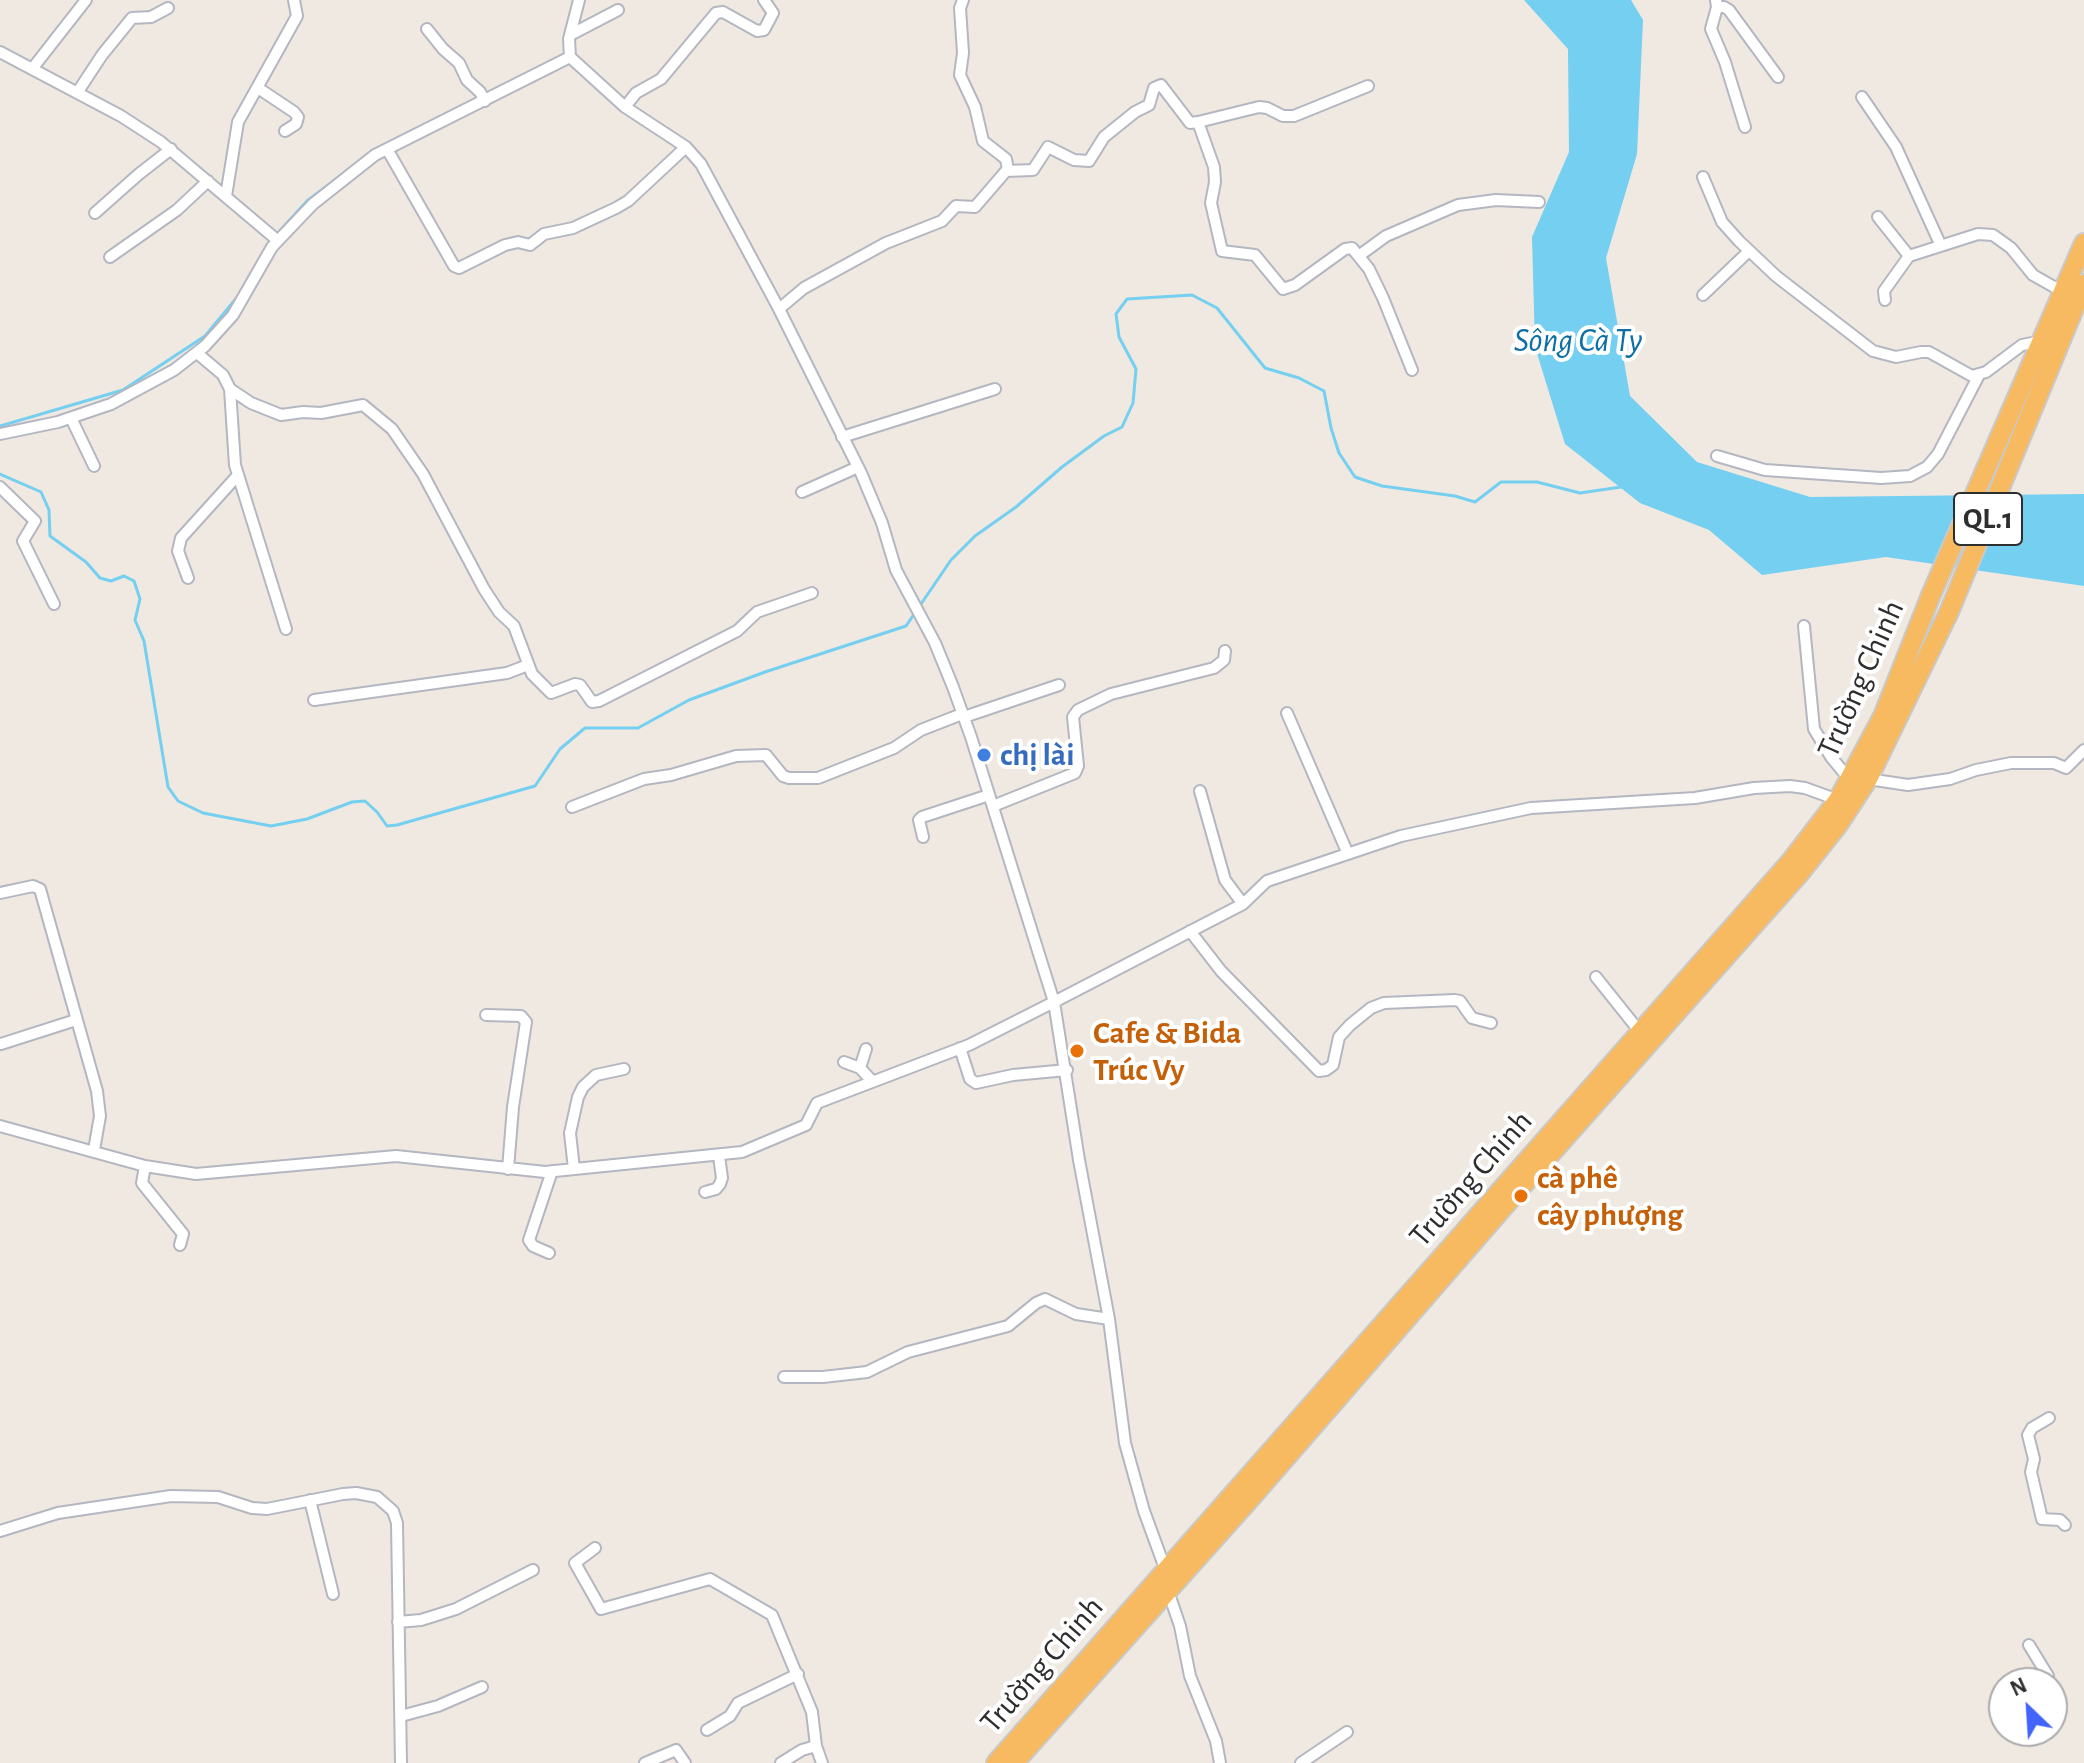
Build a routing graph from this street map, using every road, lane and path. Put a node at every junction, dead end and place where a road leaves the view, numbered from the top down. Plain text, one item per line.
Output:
1 (86, 0) edge
2 (294, 0) edge
3 (579, 0) edge
4 (764, 0) edge
5 (963, 0) edge
6 (1716, 4) edge
7 (168, 8) dead end
8 (618, 10) dead end
9 (427, 29) dead end
10 (570, 35) junction
11 (0, 52) edge
12 (570, 57) junction
13 (32, 69) junction
14 (1778, 77) dead end
15 (1368, 86) dead end
16 (258, 88) junction
17 (77, 93) junction
18 (1862, 97) dead end
19 (485, 101) junction
20 (625, 107) junction
21 (1198, 122) junction
22 (1745, 127) dead end
23 (285, 131) dead end
24 (686, 147) junction
25 (171, 149) junction
26 (387, 149) junction
27 (1008, 170) junction
28 (1703, 177) dead end
29 (208, 181) junction
30 (226, 196) junction
31 (1539, 202) dead end
32 (95, 213) dead end
33 (1878, 217) dead end
34 (272, 236) junction
35 (2084, 243) edge
36 (1941, 246) junction
37 (1749, 251) junction
38 (1360, 255) junction
39 (1909, 256) junction
40 (110, 257) dead end
41 (2084, 284) edge
42 (2063, 292) junction
43 (1703, 295) dead end
44 (1885, 300) dead end
45 (779, 309) junction
46 (2044, 341) junction
47 (197, 353) junction
48 (1412, 370) dead end
49 (1979, 375) junction
50 (230, 389) junction
51 (995, 389) dead end
52 (71, 418) junction
53 (0, 434) edge
54 (842, 437) junction
55 (1717, 456) dead end
56 (94, 466) dead end
57 (858, 467) junction
58 (238, 475) junction
59 (0, 487) edge
60 (802, 492) dead end
61 (188, 578) dead end
62 (812, 593) dead end
63 (54, 604) dead end
64 (1804, 626) dead end
65 (286, 629) dead end
66 (1225, 651) dead end
67 (528, 665) junction
68 (1059, 685) dead end
69 (314, 700) dead end
70 (1287, 713) dead end
71 (963, 716) junction
72 (2084, 750) edge
73 (1859, 779) junction
74 (1200, 791) dead end
75 (989, 795) junction
76 (1838, 800) junction
77 (993, 806) junction
78 (572, 807) dead end
79 (923, 837) dead end
80 (1348, 854) junction
81 (0, 893) edge
82 (1243, 904) junction
83 (1190, 931) junction
84 (1596, 977) dead end
85 (1054, 1002) junction
86 (486, 1015) dead end
87 (76, 1020) junction
88 (1491, 1023) dead end
89 (1640, 1032) junction
90 (1, 1044) edge
91 (960, 1048) junction
92 (866, 1049) dead end
93 (844, 1062) dead end
94 (860, 1068) junction
95 (624, 1069) dead end
96 (1067, 1070) junction
97 (872, 1081) junction
98 (0, 1126) edge
99 (94, 1150) junction
100 (719, 1156) junction
101 (145, 1166) junction
102 (508, 1169) junction
103 (574, 1169) junction
104 (552, 1171) junction
105 (705, 1192) dead end
106 (180, 1245) dead end
107 (549, 1253) dead end
108 (1109, 1319) junction
109 (784, 1377) dead end
110 (2049, 1418) dead end
111 (310, 1500) junction
112 (2065, 1525) dead end
113 (0, 1531) edge
114 (595, 1548) dead end
115 (533, 1570) dead end
116 (1166, 1570) junction
117 (1168, 1592) junction
118 (333, 1594) dead end
119 (398, 1622) junction
120 (2029, 1645) dead end
121 (2042, 1667) edge
122 (798, 1674) junction
123 (482, 1687) dead end
124 (401, 1716) junction
125 (707, 1730) dead end
126 (1347, 1732) dead end
127 (816, 1746) junction
128 (401, 1763) edge
129 (645, 1763) edge
130 (685, 1763) edge
131 (781, 1763) edge
132 (822, 1763) edge
133 (996, 1763) edge
134 (1014, 1763) edge
135 (1220, 1763) edge
136 (1301, 1763) edge

1 - 13 street
2 - 16 street
3 - 10 street
4 - 20 street
5 - 27 street
6 - 14 street
6 - 22 street
7 - 17 street
8 - 10 street
9 - 19 street
10 - 12 street
11 - 13 street
12 - 19 street
12 - 20 street
13 - 17 street
15 - 21 street
16 - 23 street
16 - 30 street
17 - 25 street
18 - 36 street
19 - 26 street
20 - 24 street
21 - 27 street
21 - 38 street
24 - 26 street
24 - 45 street
25 - 29 street
25 - 32 street
26 - 34 street
27 - 45 street
28 - 37 street
29 - 30 street
29 - 40 street
30 - 34 street
31 - 38 street
33 - 39 street
34 - 47 street
35 - 42 highway, QL.1
36 - 39 street
36 - 42 street
37 - 43 street
37 - 49 street
38 - 48 street
39 - 44 street
41 - 73 highway, Trường Chinh / QL.1
42 - 46 highway, QL.1
45 - 54 street
46 - 49 street
46 - 73 highway, Trường Chinh / QL.1
47 - 50 street
47 - 52 street
49 - 55 street
50 - 58 street
50 - 67 street
51 - 54 street
52 - 53 street
52 - 56 street
54 - 57 street
57 - 60 street
57 - 71 street
58 - 61 street
58 - 65 street
59 - 63 street
62 - 67 street
64 - 73 street
66 - 77 street
67 - 69 street
68 - 71 street
70 - 80 street
71 - 75 street
71 - 78 street
72 - 73 street
73 - 76 highway, Trường Chinh / QL.1
73 - 117 highway, Trường Chinh / QL.1
74 - 82 street
75 - 77 street
75 - 79 street
76 - 80 street
76 - 89 highway, Trường Chinh / QL.1
77 - 85 street
80 - 82 street
81 - 87 street
82 - 83 street
83 - 85 street
83 - 88 street
84 - 89 street
85 - 91 street
85 - 96 street
86 - 102 street
87 - 90 street
87 - 99 street
89 - 116 highway, Trường Chinh / QL.1
91 - 96 street
91 - 97 street
92 - 94 street
93 - 94 street
94 - 97 street
95 - 103 street
96 - 108 street
97 - 100 street
98 - 99 street
99 - 101 street
100 - 103 street
100 - 105 street
101 - 102 street
101 - 106 street
102 - 104 street
103 - 104 street
104 - 107 street
108 - 109 street
108 - 116 street
110 - 112 street
111 - 113 street
111 - 118 street
111 - 119 street
114 - 122 street
115 - 119 street
116 - 117 street
116 - 133 highway, Trường Chinh / QL.1
117 - 134 highway, Trường Chinh / QL.1
117 - 135 street
119 - 124 street
120 - 121 street
122 - 125 street
122 - 127 street
123 - 124 street
124 - 128 street
126 - 136 street
127 - 131 street
127 - 132 street
129 - 130 street

